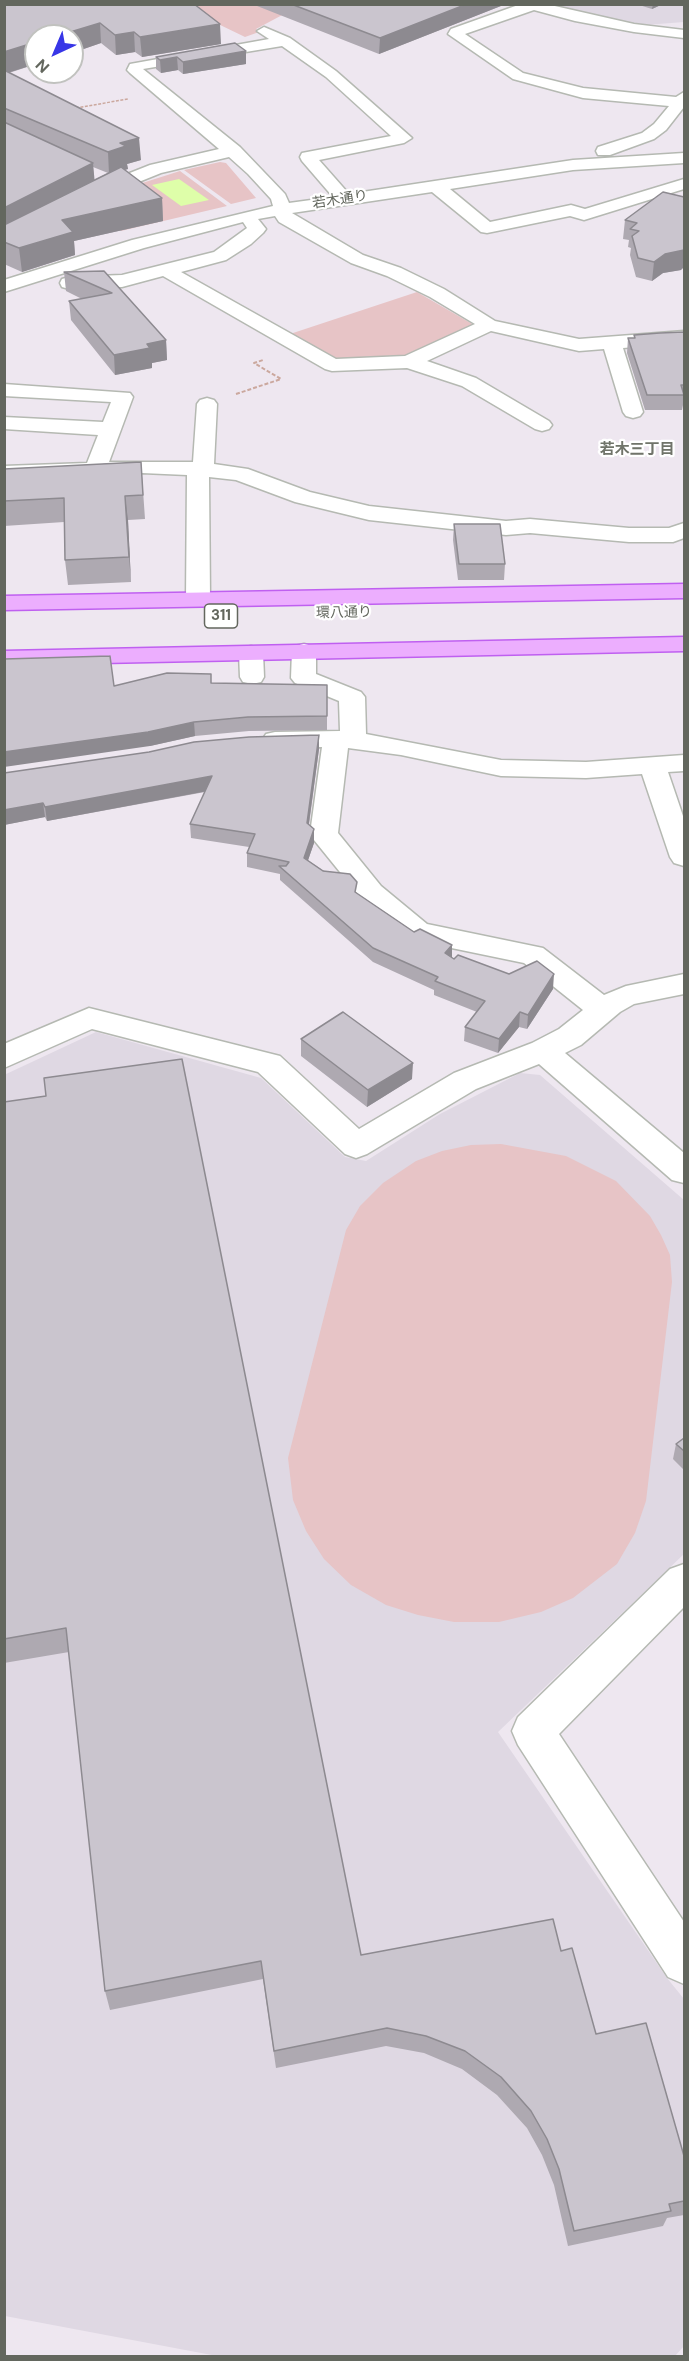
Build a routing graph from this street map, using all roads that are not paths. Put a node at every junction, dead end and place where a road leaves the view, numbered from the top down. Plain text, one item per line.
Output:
1 (530, 5) edge
2 (263, 31) dead end
3 (684, 34) edge
4 (285, 41) junction
5 (682, 99) edge
6 (234, 151) junction
7 (684, 158) edge
8 (597, 163) junction
9 (573, 165) junction
10 (684, 184) edge
11 (434, 185) junction
12 (666, 190) junction
13 (345, 200) junction
14 (74, 204) edge
15 (282, 210) junction
16 (247, 216) junction
17 (167, 271) junction
18 (33, 276) junction
19 (4, 286) edge
20 (489, 325) junction
21 (684, 337) edge
22 (612, 343) junction
23 (409, 362) junction
24 (4, 390) edge
25 (207, 404) road end
26 (633, 412) dead end
27 (4, 423) edge
28 (542, 425) dead end
29 (110, 429) junction
30 (201, 469) junction
31 (95, 470) junction
32 (4, 473) edge
33 (684, 530) edge
34 (684, 593) edge
35 (198, 599) junction
36 (599, 601) junction
37 (4, 603) edge
38 (684, 605) edge
39 (4, 620) edge
40 (435, 622) junction
41 (684, 630) edge
42 (575, 639) junction
43 (4, 640) edge
44 (684, 642) edge
45 (304, 651) junction
46 (251, 652) junction
47 (4, 658) edge
48 (252, 677) dead end
49 (344, 740) junction
50 (249, 741) edge
51 (684, 763) edge
52 (652, 764) junction
53 (684, 857) edge
54 (684, 984) edge
55 (603, 1010) junction
56 (543, 1051) junction
57 (4, 1057) edge
58 (684, 1171) edge
59 (684, 1581) edge
60 (684, 1960) edge

1 - 3 street
1 - 5 street
2 - 4 street
4 - 6 street
4 - 13 street
5 - 9 street
6 - 14 street
6 - 15 street
7 - 8 street, 若木通り
8 - 9 street, 若木通り
8 - 12 street
9 - 11 street, 若木通り
10 - 12 street
11 - 12 street
11 - 13 street, 若木通り
13 - 15 street, 若木通り
15 - 16 street, 若木通り
15 - 20 street
16 - 17 street
16 - 18 street, 若木通り
17 - 18 street
17 - 23 street
18 - 19 street, 若木通り
20 - 22 street
20 - 23 street
21 - 22 street
22 - 26 street
23 - 28 street
24 - 29 street
25 - 30 street
27 - 29 street
29 - 31 street
30 - 31 street
30 - 33 street
30 - 35 street
31 - 32 street
34 - 36 main road
34 - 40 main road
35 - 37 main road
35 - 40 main road
36 - 38 main road
36 - 40 main road
38 - 40 main road, 環八通り / 311
39 - 40 main road, 環八通り / 311
40 - 41 main road, 環八通り / 311
40 - 42 main road
40 - 43 main road, 環八通り / 311
40 - 44 main road
40 - 45 main road
41 - 42 main road
42 - 44 main road
45 - 46 main road
45 - 49 street
46 - 47 main road
46 - 48 street
49 - 50 street
49 - 52 street
49 - 55 street
51 - 52 street
52 - 53 street
54 - 55 street
55 - 56 street
56 - 57 street
56 - 58 street
59 - 60 street

